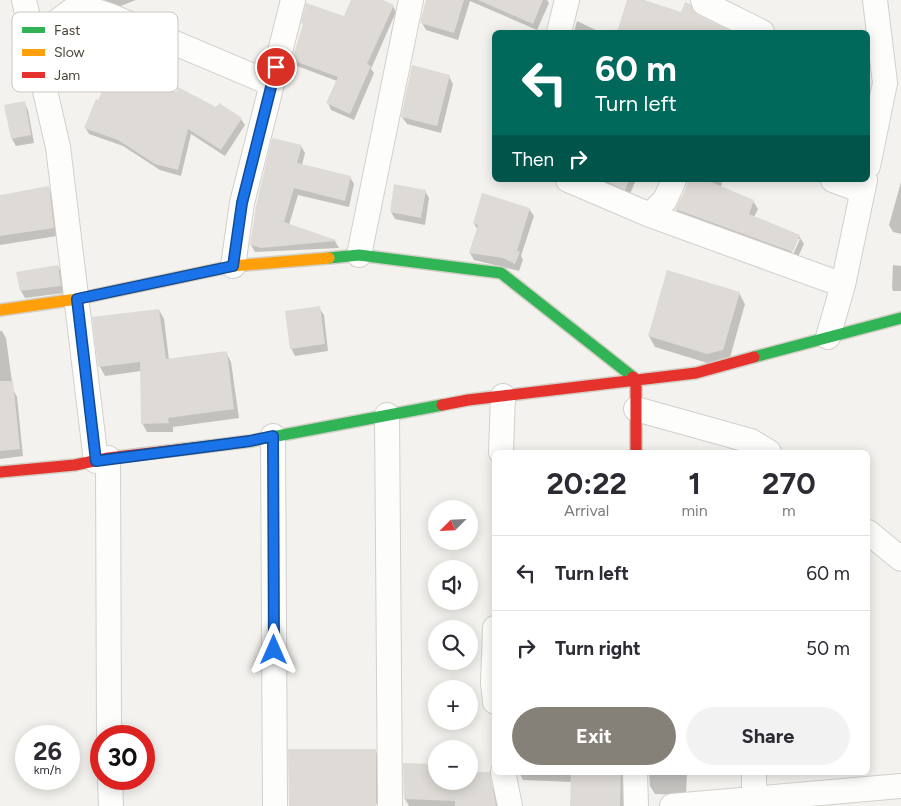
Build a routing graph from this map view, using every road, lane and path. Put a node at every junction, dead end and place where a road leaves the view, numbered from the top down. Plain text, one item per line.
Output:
1 (293, 0) edge
2 (411, 0) edge
3 (567, 0) edge
4 (875, 0) edge
5 (701, 1) edge
6 (70, 12) edge
7 (99, 12) edge
8 (560, 30) edge
9 (758, 30) edge
10 (178, 44) edge
11 (884, 82) edge
12 (272, 84) junction
13 (45, 92) edge
14 (870, 156) edge
15 (573, 182) edge
16 (673, 182) edge
17 (843, 182) edge
18 (863, 186) edge
19 (650, 215) junction
20 (359, 255) junction
21 (233, 266) junction
22 (843, 285) junction
23 (77, 299) junction
24 (0, 310) edge
25 (901, 318) edge
26 (828, 337) junction
27 (636, 380) junction
28 (503, 396) junction
29 (636, 409) junction
30 (387, 415) junction
31 (273, 436) junction
32 (757, 449) edge
33 (501, 450) edge
34 (636, 450) edge
35 (102, 460) junction
36 (0, 472) edge
37 (870, 534) edge
38 (901, 559) edge
39 (109, 725) edge
40 (505, 775) edge
41 (636, 775) edge
42 (754, 775) edge
43 (901, 786) edge
44 (110, 790) edge
45 (754, 802) edge
46 (111, 806) edge
47 (275, 806) edge
48 (390, 806) edge
49 (510, 806) edge
50 (636, 806) edge
51 (672, 806) edge

1 - 12 street
2 - 20 street
3 - 8 street
4 - 11 street
5 - 9 street
6 - 7 street
10 - 12 street
11 - 14 street
12 - 21 street
13 - 23 street
15 - 19 street
16 - 19 street
17 - 18 street
18 - 22 street
19 - 22 street
20 - 21 street
20 - 27 street
21 - 23 street
22 - 26 street
23 - 24 street
23 - 35 street
25 - 26 street
26 - 27 street
27 - 28 street
27 - 29 street
28 - 30 street
28 - 33 street
29 - 32 street
29 - 34 street
30 - 31 street
30 - 48 street
31 - 35 street
31 - 47 street
35 - 36 street
35 - 39 street
37 - 38 street
40 - 49 street
41 - 50 street
42 - 45 street
43 - 45 street
44 - 46 street
45 - 51 street

